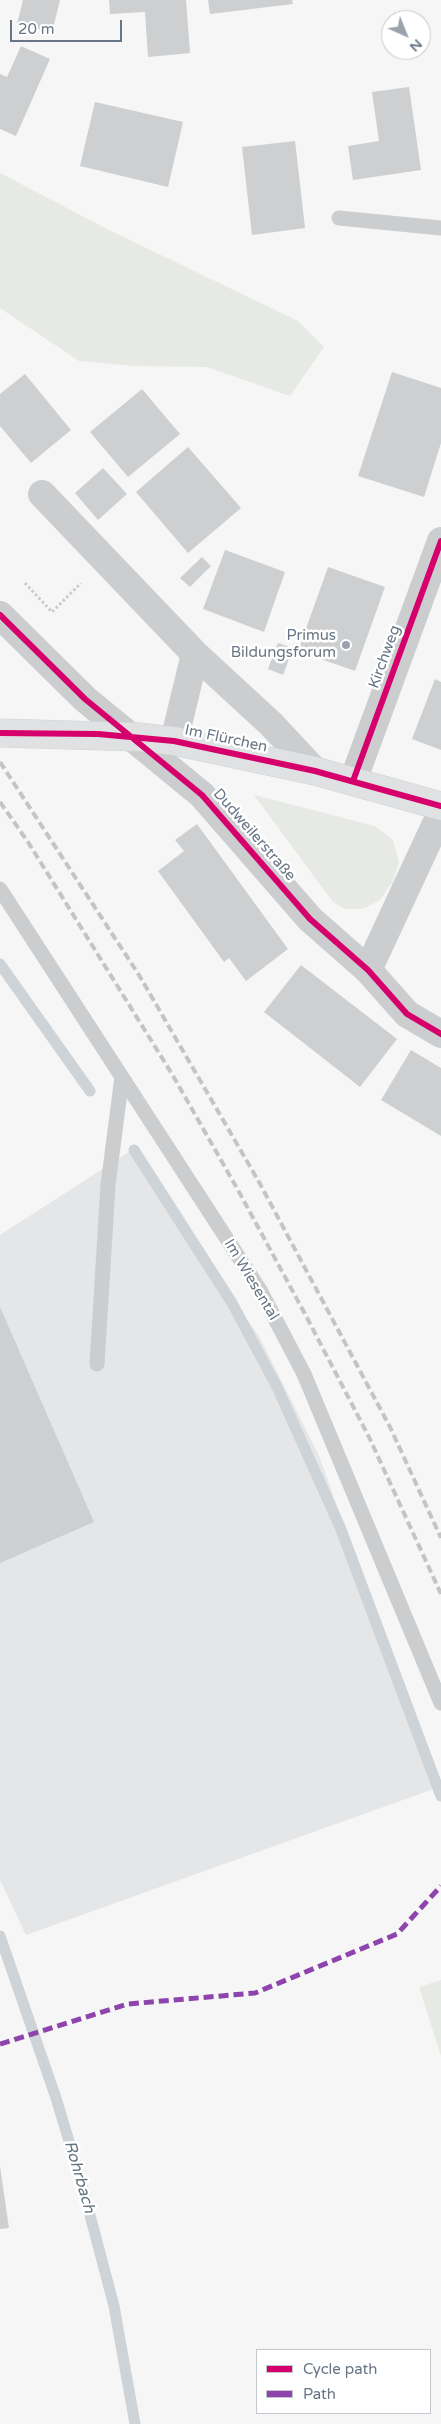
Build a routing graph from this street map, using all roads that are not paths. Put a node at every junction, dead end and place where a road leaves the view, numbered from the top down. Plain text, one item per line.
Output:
1 (339, 218) dead end
2 (441, 228) edge
3 (42, 494) dead end
4 (441, 541) edge
5 (0, 615) edge
6 (195, 654) junction
7 (0, 733) edge
8 (174, 741) junction
9 (315, 771) junction
10 (353, 781) junction
11 (441, 806) edge
12 (441, 813) edge
13 (0, 889) edge
14 (368, 970) junction
15 (441, 1034) edge
16 (122, 1077) junction
17 (97, 1364) dead end
18 (441, 1703) edge

1 - 2 lane
3 - 6 street, Im Flürchen
4 - 10 street, Kirchweg
5 - 14 street, Dudweilerstraße
6 - 8 street, Im Flürchen
6 - 9 street, Im Flürchen
7 - 8 street, Im Flürchen, bridge
8 - 9 street, Im Flürchen
9 - 10 street, Im Flürchen
10 - 11 street, Im Flürchen
12 - 14 street
13 - 16 lane, Im Wiesental
14 - 15 street, Dudweilerstraße
16 - 17 lane
16 - 18 lane, Im Wiesental

